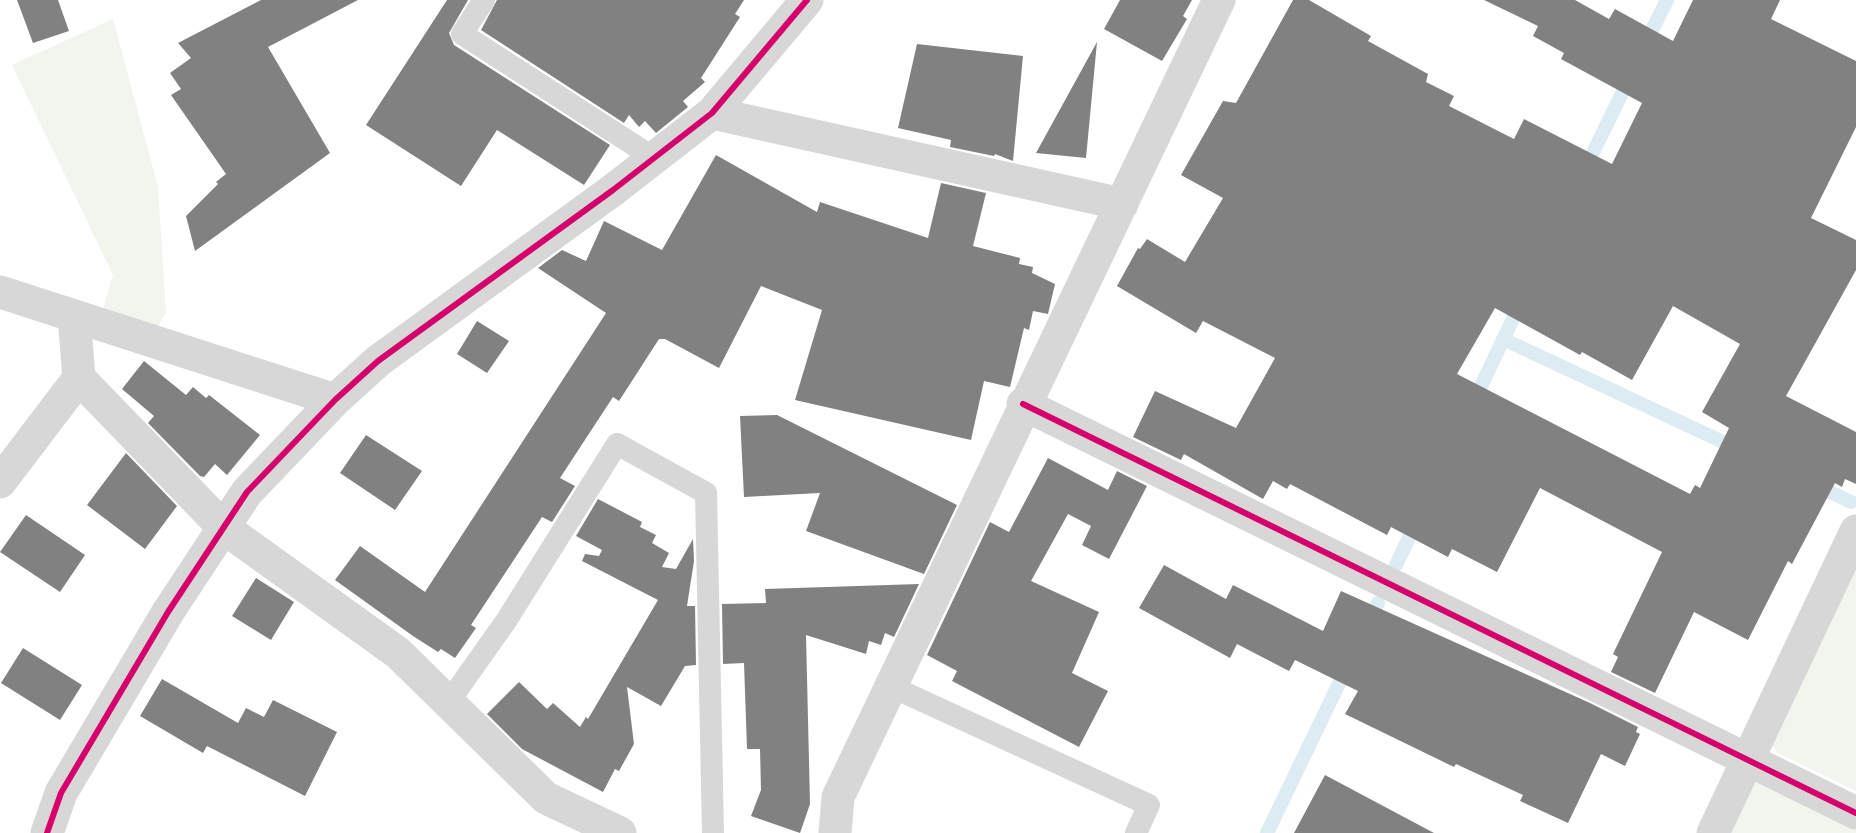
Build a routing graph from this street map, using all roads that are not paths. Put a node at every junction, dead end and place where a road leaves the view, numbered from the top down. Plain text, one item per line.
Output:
1 (484, 0) edge
2 (807, 0) edge
3 (1219, 0) edge
4 (712, 113) junction
5 (654, 158) junction
6 (1122, 204) junction
7 (0, 292) edge
8 (74, 316) junction
9 (79, 378) junction
10 (335, 400) junction
11 (1023, 404) junction
12 (0, 482) edge
13 (224, 528) junction
14 (1856, 531) edge
15 (890, 686) junction
16 (448, 703) junction
17 (1747, 761) junction
18 (1856, 813) edge
19 (47, 833) edge
20 (620, 833) edge
21 (712, 833) edge
22 (835, 833) edge
23 (1136, 833) edge
24 (1713, 833) edge

1 - 5 lane
2 - 4 street
3 - 6 street
4 - 5 street
4 - 6 street
5 - 10 street
6 - 11 street
7 - 8 street
8 - 9 street
8 - 10 street
9 - 12 street
9 - 13 street
10 - 13 street
11 - 15 street
11 - 17 street
13 - 16 street
13 - 19 street
14 - 17 street
15 - 22 street
15 - 23 lane
16 - 20 street
16 - 21 lane
17 - 18 street
17 - 24 street

